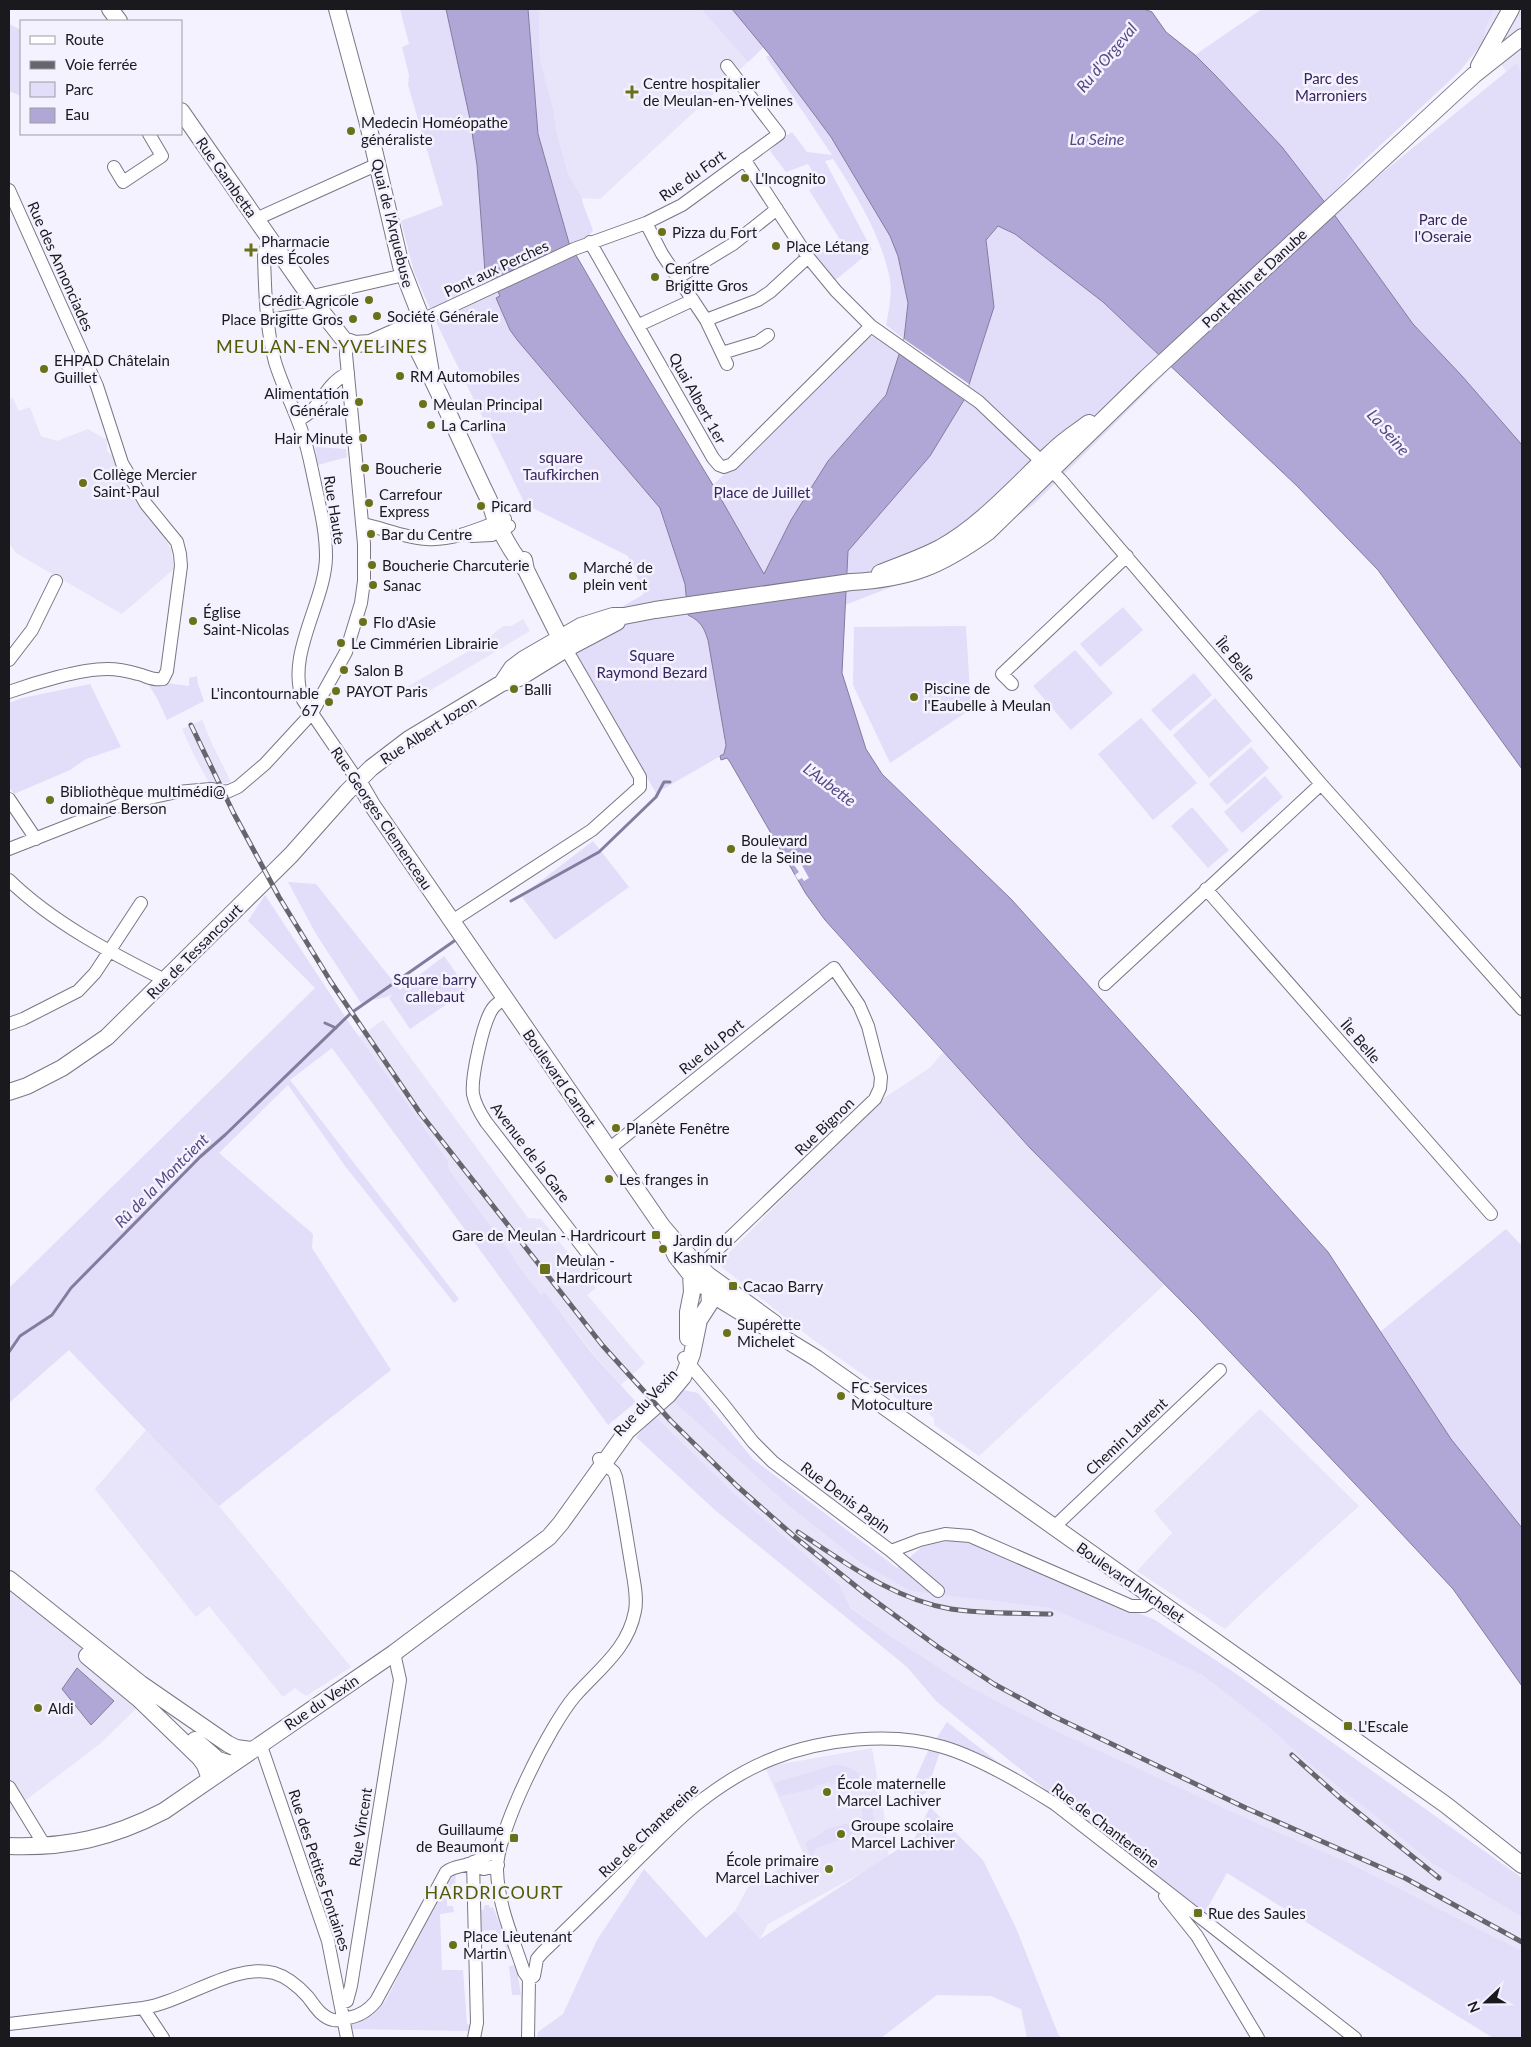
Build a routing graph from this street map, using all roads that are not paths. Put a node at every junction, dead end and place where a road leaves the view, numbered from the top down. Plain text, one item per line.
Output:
1 (110, 9) edge
2 (338, 9) edge
3 (1511, 9) edge
4 (118, 20) edge
5 (1522, 37) edge
6 (727, 66) dead end
7 (1474, 75) junction
8 (182, 112) edge
9 (150, 135) edge
10 (744, 158) junction
11 (378, 164) junction
12 (114, 167) dead end
13 (10, 198) edge
14 (777, 209) junction
15 (256, 219) junction
16 (646, 223) junction
17 (596, 240) junction
18 (273, 243) junction
19 (808, 257) junction
20 (404, 275) junction
21 (677, 278) junction
22 (693, 300) junction
23 (315, 303) junction
24 (268, 320) junction
25 (706, 320) junction
26 (419, 322) junction
27 (638, 326) junction
28 (872, 326) junction
29 (768, 335) dead end
30 (347, 342) junction
31 (348, 373) junction
32 (430, 373) junction
33 (300, 426) junction
34 (1047, 466) junction
35 (362, 524) junction
36 (503, 525) junction
37 (1127, 556) junction
38 (56, 581) dead end
39 (851, 582) joint
40 (563, 643) junction
41 (9, 660) edge
42 (1012, 684) dead end
43 (9, 692) edge
44 (314, 709) junction
45 (358, 781) junction
46 (1321, 784) junction
47 (9, 799) edge
48 (36, 839) junction
49 (9, 849) edge
50 (9, 880) edge
51 (1206, 889) junction
52 (142, 903) dead end
53 (455, 925) junction
54 (109, 952) junction
55 (834, 968) joint
56 (165, 980) junction
57 (1105, 984) dead end
58 (505, 999) junction
59 (1522, 1009) edge
60 (9, 1024) edge
61 (9, 1092) edge
62 (609, 1149) junction
63 (1491, 1214) dead end
64 (595, 1263) dead end
65 (706, 1286) junction
66 (686, 1360) junction
67 (1220, 1370) dead end
68 (602, 1461) junction
69 (1054, 1527) junction
70 (891, 1551) junction
71 (9, 1579) edge
72 (1128, 1580) junction
73 (9, 1590) edge
74 (938, 1592) dead end
75 (1155, 1598) junction
76 (1114, 1599) junction
77 (394, 1653) junction
78 (139, 1699) junction
79 (228, 1744) junction
80 (256, 1746) junction
81 (231, 1764) junction
82 (210, 1779) junction
83 (9, 1787) edge
84 (1446, 1805) junction
85 (9, 1846) edge
86 (45, 1846) junction
87 (499, 1851) junction
88 (1522, 1854) edge
89 (471, 1864) junction
90 (498, 1865) junction
91 (1522, 1865) edge
92 (1151, 1879) junction
93 (529, 1979) junction
94 (143, 2008) junction
95 (342, 2010) junction
96 (9, 2024) edge
97 (163, 2038) edge
98 (347, 2038) edge
99 (474, 2038) edge
100 (528, 2038) edge
101 (1258, 2038) edge
102 (1355, 2038) edge

1 - 4 main road
2 - 11 main road, Quai de l'Arquebuse
3 - 7 main road
5 - 7 main road
6 - 10 street, Rue du Fort
7 - 34 main road, Pont Rhin et Danube
8 - 15 main road, Rue Gambetta
9 - 12 street
10 - 14 street, Île Belle
10 - 16 street, Rue du Fort
11 - 15 street
11 - 20 main road, Quai de l'Arquebuse
13 - 43 street, Rue des Annonciades
14 - 19 street, Île Belle
14 - 21 street
15 - 18 main road, Rue Gambetta
16 - 17 street, Rue du Fort
16 - 21 street
17 - 26 street, Pont aux Perches
17 - 27 street, Quai Albert 1er
18 - 23 main road, Rue Gambetta
18 - 24 street, Rue Haute
19 - 25 street
19 - 28 street, Île Belle
20 - 23 street
20 - 26 main road, Quai de l'Arquebuse
21 - 22 street
22 - 25 street
22 - 27 street
23 - 24 street
23 - 30 main road
24 - 33 street, Rue Haute
25 - 29 street
26 - 30 main road
26 - 32 main road
26 - 32 main road
27 - 28 street, Quai Albert 1er
28 - 34 street, Île Belle
30 - 31 street
31 - 33 street
31 - 35 street
32 - 36 main road
33 - 44 street, Rue Haute
34 - 37 street, Île Belle
34 - 39 main road, Pont Rhin et Danube
35 - 36 street
35 - 44 street
36 - 40 main road
37 - 42 street
37 - 46 street, Île Belle
38 - 41 street
39 - 40 main road, Rue Albert Jozon
40 - 45 main road, Rue Albert Jozon
40 - 53 street
44 - 45 street, Rue Georges Clemenceau
44 - 48 street
45 - 53 main road, Rue Georges Clemenceau
45 - 56 main road, Rue de Tessancourt
46 - 51 street
46 - 59 street, Île Belle
47 - 48 street
48 - 49 street
50 - 54 street
51 - 57 street
51 - 63 street, Île Belle
52 - 54 street
53 - 58 main road, Boulevard Carnot
54 - 56 street
54 - 60 street
55 - 62 street, Rue du Port
55 - 65 street, Rue Bignon
56 - 61 main road, Rue de Tessancourt
58 - 62 main road, Boulevard Carnot
58 - 64 street, Avenue de la Gare
62 - 65 main road, Boulevard Carnot
65 - 66 main road, Rue du Vexin
65 - 69 main road, Boulevard Michelet
66 - 68 main road, Rue du Vexin
66 - 70 street, Rue Denis Papin
67 - 69 street, Chemin Laurent
68 - 77 main road, Rue du Vexin
68 - 87 street
69 - 72 main road, Boulevard Michelet
70 - 74 street
70 - 76 street, Rue Denis Papin
71 - 79 main road
72 - 75 main road, Boulevard Michelet
72 - 76 street
73 - 78 main road
75 - 76 street, Rue Denis Papin
75 - 84 main road, Boulevard Michelet
77 - 80 main road, Rue du Vexin
77 - 95 street, Rue Vincent
78 - 81 main road
78 - 82 main road
79 - 80 main road
79 - 81 main road
80 - 81 main road, Rue du Vexin
80 - 95 street, Rue des Petites Fontaines
81 - 82 main road, Rue du Vexin
82 - 86 main road, Rue du Vexin
83 - 86 street
84 - 88 main road, Boulevard Michelet
84 - 91 main road, Boulevard Michelet
85 - 86 main road, Rue du Vexin
87 - 89 street
87 - 90 street
89 - 90 street
89 - 95 street
89 - 99 street
90 - 93 street
92 - 93 street, Rue de Chantereine
92 - 101 street
92 - 102 street, Rue de Chantereine
93 - 100 street
94 - 95 street
94 - 96 street
94 - 97 street
95 - 98 street, Rue des Petites Fontaines

